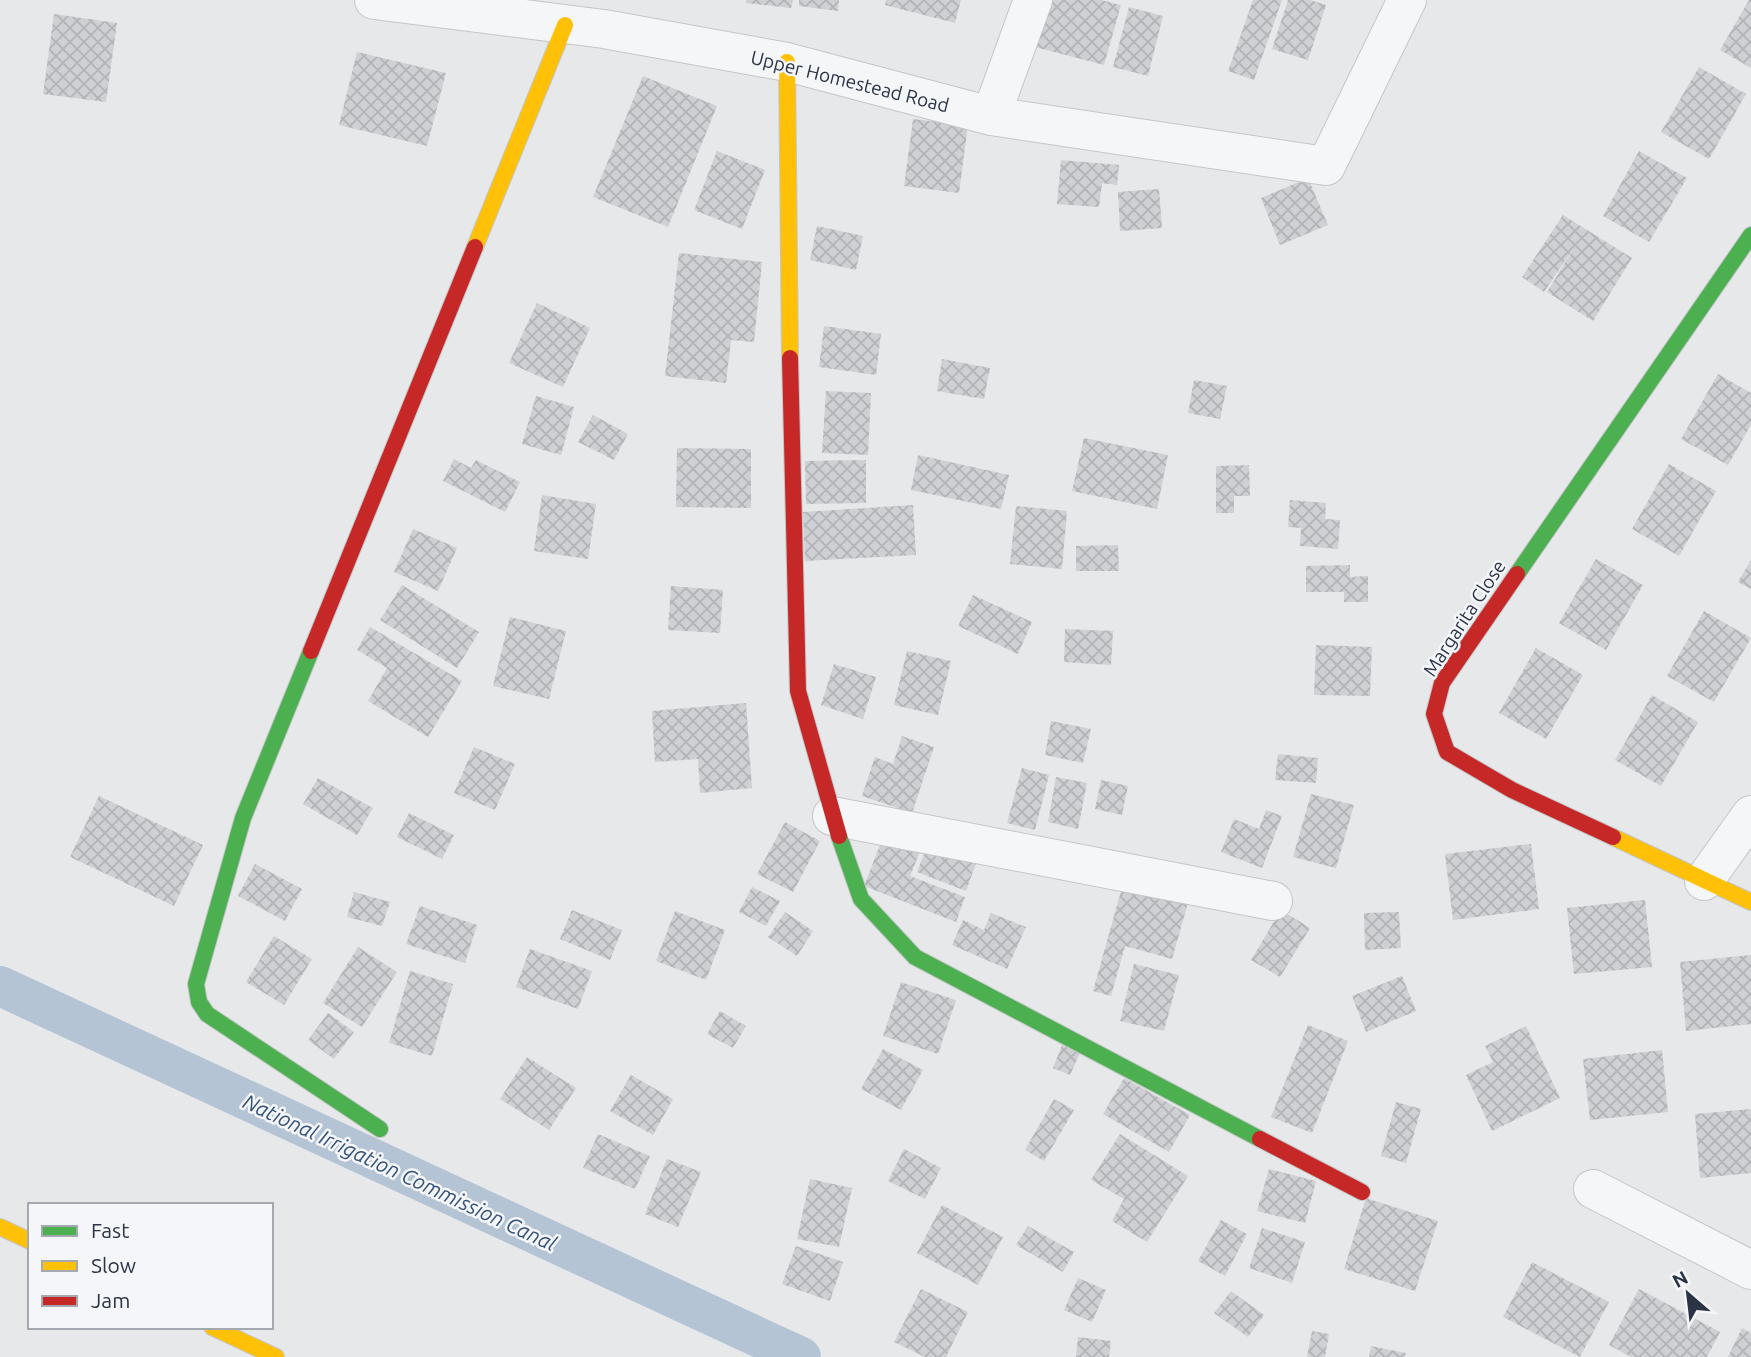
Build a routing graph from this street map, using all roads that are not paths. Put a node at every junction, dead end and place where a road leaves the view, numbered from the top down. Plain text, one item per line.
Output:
1 (374, 0) edge
2 (1033, 0) edge
3 (1407, 0) edge
4 (608, 15) edge
5 (565, 24) junction
6 (787, 62) junction
7 (990, 116) junction
8 (1751, 235) edge
9 (1751, 814) edge
10 (832, 816) junction
11 (1703, 881) junction
12 (1273, 901) dead end
13 (1751, 902) edge
14 (380, 1129) dead end
15 (1592, 1189) dead end
16 (1362, 1192) dead end
17 (0, 1227) edge
18 (28, 1240) edge
19 (1751, 1270) edge
20 (216, 1329) edge
21 (263, 1354) edge

1 - 5 street, Upper Homestead Road
2 - 7 street
3 - 7 street, Upper Homestead Road
4 - 5 street, Upper Homestead Road
4 - 6 street, Upper Homestead Road
5 - 14 street
6 - 7 street, Upper Homestead Road
6 - 10 street
8 - 11 street, Margarita Close
9 - 11 street
10 - 12 street
10 - 16 street
11 - 13 street, Margarita Close
15 - 19 street
17 - 18 street
20 - 21 street

